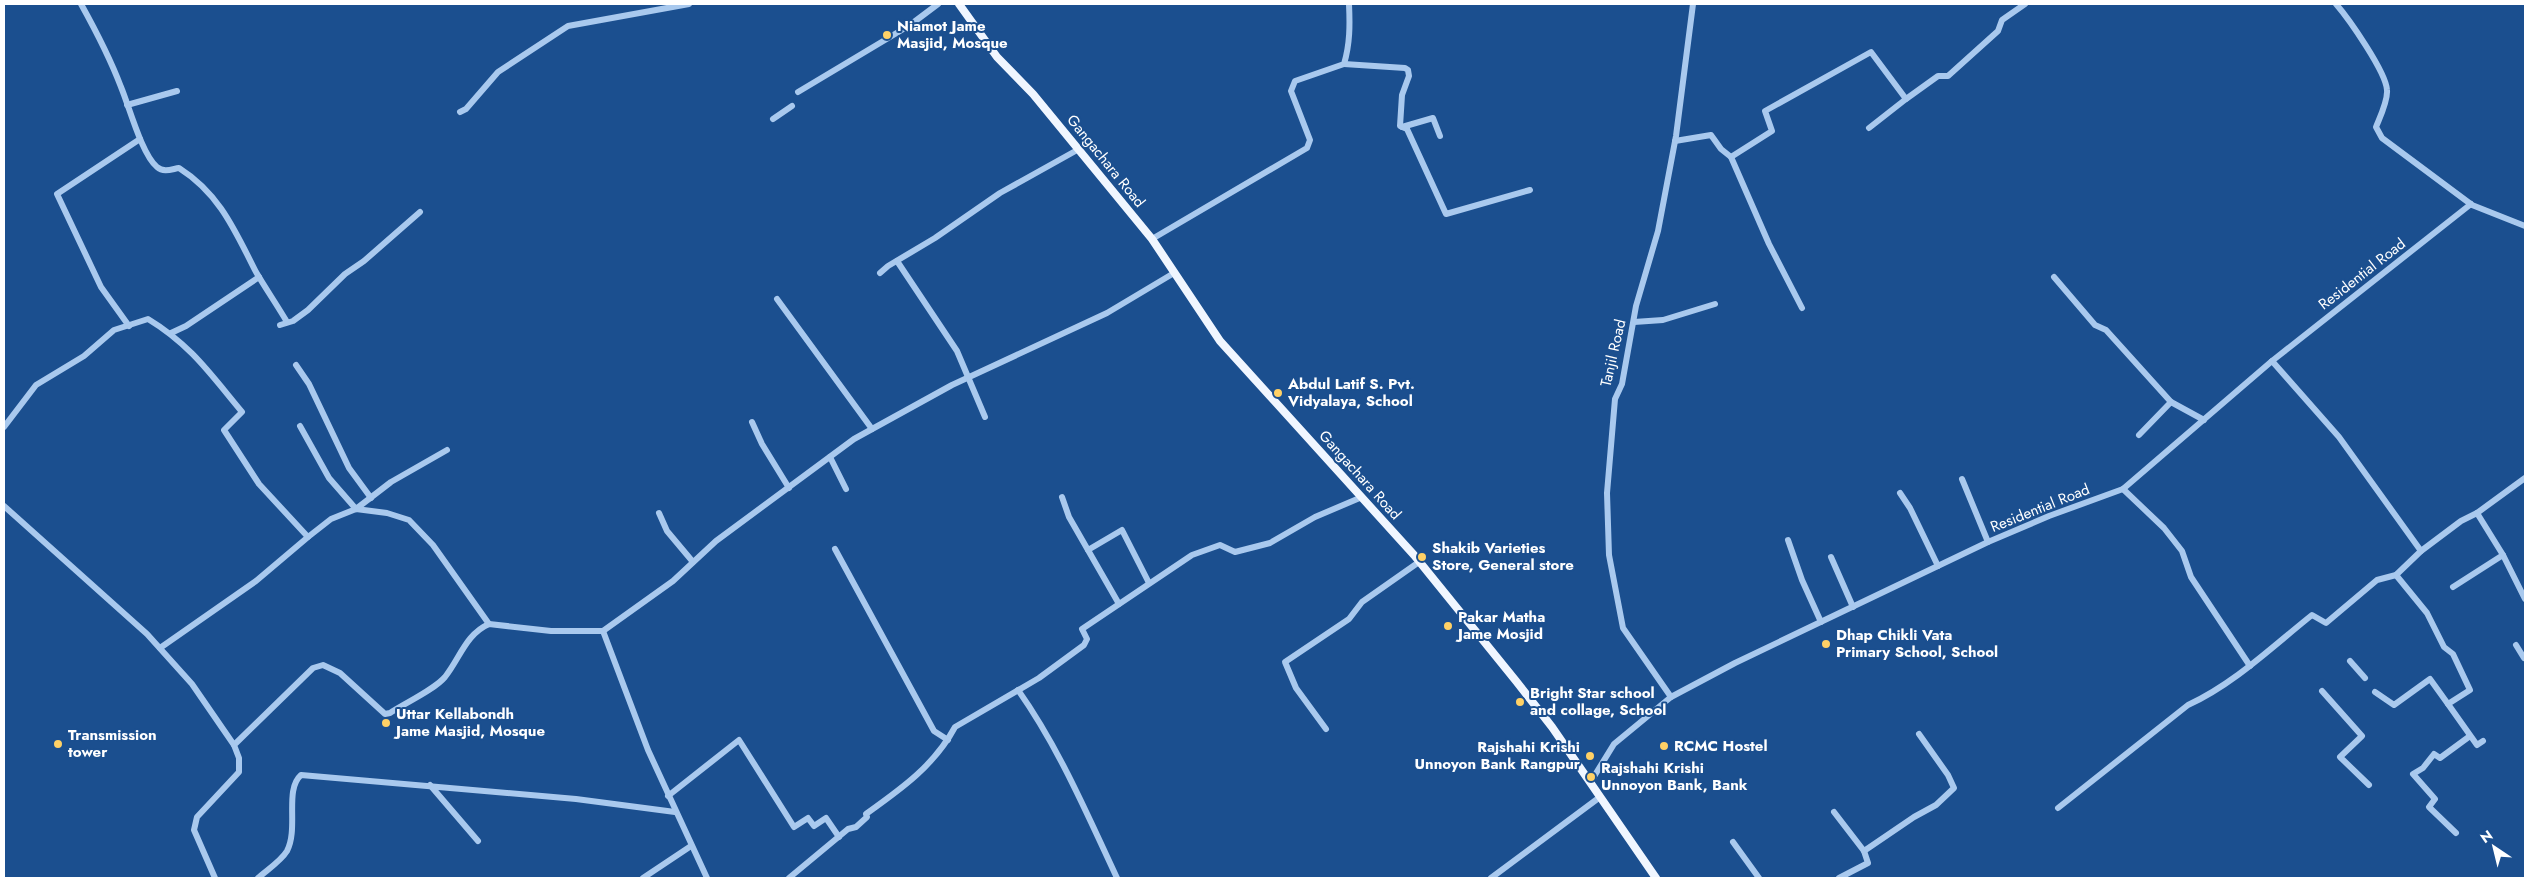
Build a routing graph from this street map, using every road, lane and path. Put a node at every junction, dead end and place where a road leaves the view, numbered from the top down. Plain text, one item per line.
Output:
1 (81, 4) edge
2 (689, 4) edge
3 (938, 4) edge
4 (959, 4) edge
5 (1349, 4) edge
6 (1693, 4) edge
7 (2025, 4) edge
8 (2336, 4) edge
9 (1344, 64) junction
10 (177, 92) dead end
11 (798, 92) dead end
12 (1906, 99) junction
13 (127, 105) junction
14 (792, 106) dead end
15 (460, 112) dead end
16 (773, 119) dead end
17 (1401, 127) junction
18 (1869, 128) dead end
19 (1440, 136) dead end
20 (140, 140) junction
21 (1675, 141) junction
22 (1080, 149) junction
23 (1730, 157) junction
24 (1530, 190) dead end
25 (2471, 204) junction
26 (420, 212) dead end
27 (2525, 226) edge
28 (1152, 239) junction
29 (897, 261) junction
30 (880, 273) dead end
31 (1174, 274) junction
32 (2054, 277) dead end
33 (259, 278) junction
34 (777, 299) dead end
35 (1715, 304) dead end
36 (1802, 308) dead end
37 (1634, 322) junction
38 (129, 326) junction
39 (171, 333) junction
40 (2272, 361) junction
41 (296, 365) dead end
42 (968, 378) junction
43 (2171, 402) junction
44 (985, 417) dead end
45 (2204, 420) junction
46 (752, 422) dead end
47 (4, 426) edge
48 (300, 426) dead end
49 (872, 429) junction
50 (2139, 435) dead end
51 (446, 450) dead end
52 (830, 457) junction
53 (2525, 478) edge
54 (1962, 479) dead end
55 (789, 488) junction
56 (846, 489) dead end
57 (2123, 489) junction
58 (1900, 493) dead end
59 (1062, 497) dead end
60 (371, 498) junction
61 (1362, 498) junction
62 (4, 506) edge
63 (659, 513) dead end
64 (2477, 513) junction
65 (308, 538) junction
66 (1788, 540) dead end
67 (1988, 542) junction
68 (835, 548) dead end
69 (1088, 550) junction
70 (2421, 551) junction
71 (2503, 555) junction
72 (1831, 558) dead end
73 (693, 562) junction
74 (1419, 562) junction
75 (1938, 566) junction
76 (2396, 574) junction
77 (1149, 583) junction
78 (2453, 587) dead end
79 (2525, 599) edge
80 (1119, 604) junction
81 (1853, 607) junction
82 (1821, 622) junction
83 (489, 624) junction
84 (603, 631) junction
85 (2516, 645) dead end
86 (160, 648) junction
87 (2525, 657) edge
88 (2350, 660) dead end
89 (2250, 666) junction
90 (2365, 678) dead end
91 (1018, 690) junction
92 (2322, 691) dead end
93 (2375, 692) dead end
94 (1671, 697) junction
95 (2448, 704) junction
96 (1326, 729) dead end
97 (1919, 734) dead end
98 (2470, 736) junction
99 (948, 740) junction
100 (2483, 741) dead end
101 (234, 745) junction
102 (1590, 783) junction
103 (2369, 785) dead end
104 (430, 786) junction
105 (668, 796) junction
106 (1600, 797) junction
107 (2058, 808) dead end
108 (675, 812) junction
109 (1834, 812) dead end
110 (2456, 833) dead end
111 (839, 837) junction
112 (478, 841) dead end
113 (1733, 842) dead end
114 (691, 846) junction
115 (1864, 852) junction
116 (215, 878) edge
117 (258, 878) edge
118 (643, 878) edge
119 (706, 878) edge
120 (789, 878) edge
121 (1117, 878) edge
122 (1491, 878) edge
123 (1656, 878) edge
124 (1760, 878) edge
125 (1839, 878) edge

1 - 13 street
2 - 15 street
3 - 11 street
4 - 22 main road, Gangachara Road
5 - 9 street
6 - 21 street, Tanjil Road
7 - 12 street
8 - 25 street
9 - 17 street
9 - 28 street
10 - 13 street
12 - 18 street
12 - 23 street
13 - 20 street
14 - 16 street
17 - 19 street
17 - 24 street
20 - 33 street
20 - 38 street
21 - 23 street
21 - 37 street, Tanjil Road
22 - 28 main road, Gangachara Road
22 - 29 street
23 - 36 street
25 - 27 street
25 - 40 street, Residential Road
26 - 33 street
28 - 31 main road, Gangachara Road
29 - 30 street
29 - 42 street
31 - 42 street
31 - 61 main road, Gangachara Road
32 - 43 street
33 - 39 street
34 - 49 street
35 - 37 street
37 - 94 street, Tanjil Road
38 - 39 street
38 - 47 street
39 - 65 street
40 - 45 street, Residential Road
40 - 70 street
41 - 60 street
42 - 44 street
42 - 49 street
43 - 45 street
43 - 50 street
45 - 57 street, Residential Road
46 - 55 street
48 - 60 street
49 - 52 street
51 - 60 street
52 - 55 street
52 - 56 street
53 - 64 street
54 - 67 street
55 - 73 street
57 - 67 street, Residential Road
57 - 89 street
58 - 75 street
59 - 69 street
61 - 74 main road, Gangachara Road
61 - 77 street
62 - 86 street
63 - 73 street
64 - 70 street
64 - 71 street
65 - 83 street
65 - 86 street
66 - 82 street
67 - 75 street, Residential Road
68 - 99 street
69 - 77 street
69 - 80 street
70 - 76 street
71 - 78 street
71 - 79 street
72 - 81 street
73 - 84 street
74 - 96 street
74 - 102 main road, Gangachara Road
75 - 81 street, Residential Road
76 - 89 street
76 - 95 street
77 - 80 street
80 - 91 street
81 - 82 street, Residential Road
82 - 94 street, Residential Road
83 - 84 street
83 - 101 street
84 - 105 street
85 - 87 street
86 - 101 street
88 - 90 street
89 - 107 street
91 - 99 street
91 - 121 street
92 - 103 street
93 - 95 street
94 - 102 street, Residential Road
95 - 98 street
97 - 115 street
98 - 100 street
98 - 110 street
99 - 111 street
101 - 116 street
102 - 106 main road, Gangachara Road
104 - 108 street
104 - 112 street
104 - 117 street
105 - 108 street
105 - 111 street
106 - 122 street
106 - 123 main road, Gangachara Road
108 - 114 street
109 - 115 street
111 - 120 street
113 - 124 street
114 - 118 street
114 - 119 street
115 - 125 street

